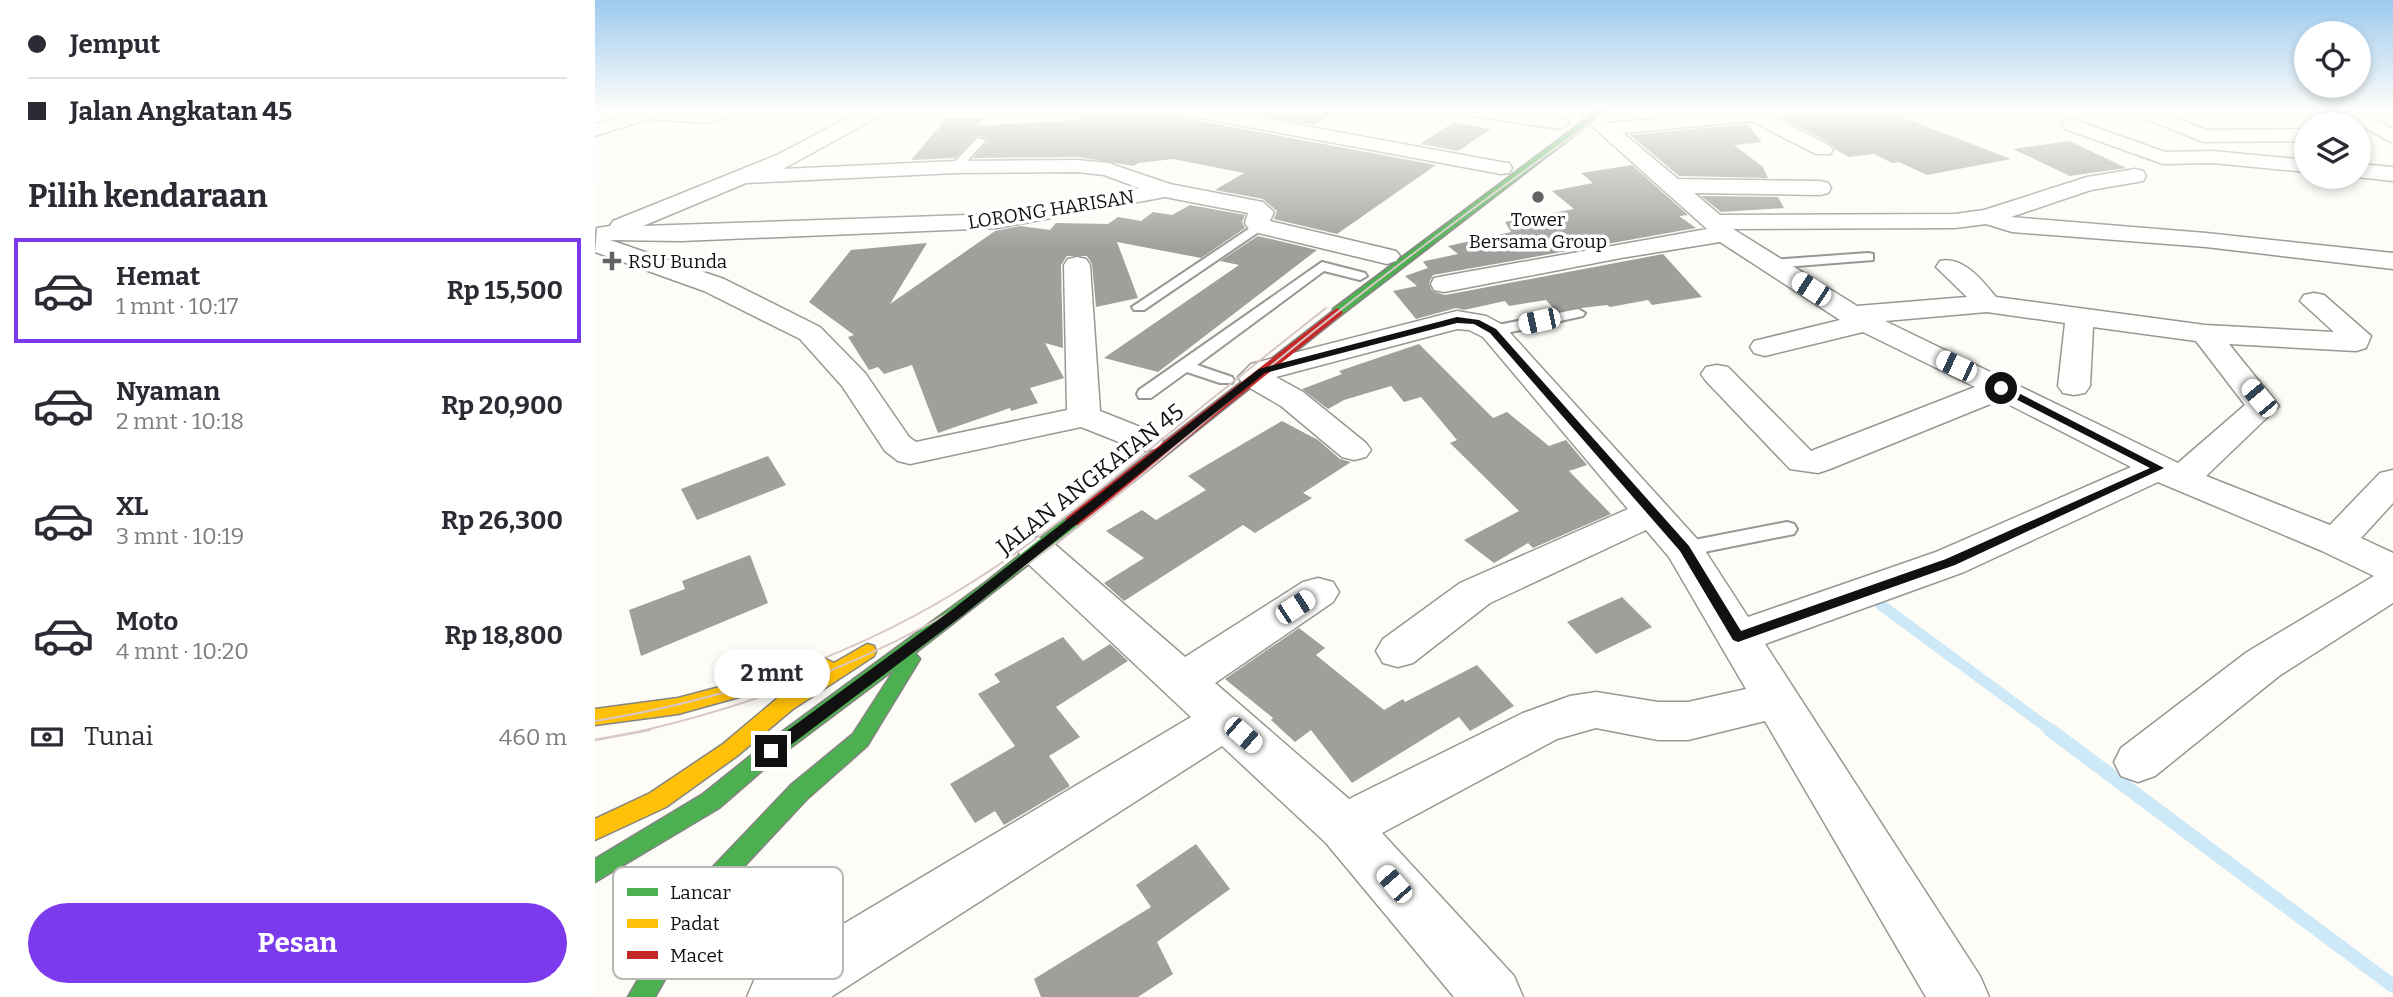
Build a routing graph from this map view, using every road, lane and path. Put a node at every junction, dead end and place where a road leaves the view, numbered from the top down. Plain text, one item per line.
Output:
1 (791, 157) edge
2 (966, 157) edge
3 (1439, 157) edge
4 (1516, 157) edge
5 (1543, 157) edge
6 (1640, 157) edge
7 (2159, 157) edge
8 (2294, 165) edge
9 (956, 167) junction
10 (1501, 168) junction
11 (2371, 172) edge
12 (2393, 174) edge
13 (2134, 176) dead end
14 (744, 177) junction
15 (1673, 186) junction
16 (1820, 188) dead end
17 (1165, 190) junction
18 (1987, 217) junction
19 (1259, 226) junction
20 (1719, 228) junction
21 (599, 238) edge
22 (1387, 256) junction
23 (1868, 257) dead end
24 (2393, 261) edge
25 (1771, 264) junction
26 (1077, 265) dead end
27 (1949, 267) dead end
28 (1360, 276) junction
29 (1444, 284) dead end
30 (2314, 301) dead end
31 (1987, 304) junction
32 (1139, 307) dead end
33 (1577, 313) dead end
34 (2080, 316) junction
35 (1858, 319) junction
36 (1493, 331) junction
37 (2205, 334) junction
38 (1765, 347) dead end
39 (1185, 366) junction
40 (1717, 374) dead end
41 (1247, 376) junction
42 (2074, 386) dead end
43 (2001, 388) junction
44 (1145, 394) dead end
45 (1196, 403) dead end
46 (1084, 416) junction
47 (1146, 441) dead end
48 (1353, 450) dead end
49 (2170, 474) junction
50 (2393, 481) edge
51 (1653, 512) junction
52 (1787, 529) dead end
53 (2336, 542) junction
54 (1684, 549) junction
55 (1037, 550) junction
56 (2393, 569) edge
57 (2393, 584) edge
58 (1318, 592) dead end
59 (885, 637) dead end
60 (1738, 637) junction
61 (923, 639) junction
62 (1398, 651) dead end
63 (852, 662) junction
64 (1182, 682) junction
65 (1776, 700) junction
66 (595, 717) edge
67 (1225, 720) junction
68 (2138, 762) dead end
69 (1344, 827) junction
70 (595, 830) edge
71 (728, 867) edge
72 (595, 871) edge
73 (843, 956) edge
74 (651, 979) edge
75 (806, 979) edge
76 (641, 997) edge
77 (777, 997) edge
78 (1493, 997) edge
79 (1959, 997) edge

1 - 14 street
2 - 9 lane
3 - 10 street
4 - 10 main road, JALAN ANGKATAN 45
5 - 41 main road, JALAN ANGKATAN 45
6 - 15 street
7 - 8 street
9 - 14 street
9 - 17 street
10 - 22 main road, JALAN ANGKATAN 45
11 - 12 street
13 - 18 street
14 - 21 street
15 - 16 street
15 - 20 street
17 - 19 street, LORONG HARISAN
17 - 21 street, LORONG HARISAN
18 - 20 street
18 - 24 street
19 - 22 street
19 - 32 lane
20 - 25 street
20 - 29 street
21 - 46 street
22 - 28 main road, JALAN ANGKATAN 45
23 - 25 lane
25 - 35 street
26 - 46 street
27 - 31 street
28 - 39 lane
28 - 41 main road, JALAN ANGKATAN 45
30 - 37 street
31 - 34 street
31 - 35 street
33 - 36 lane
34 - 37 street
34 - 42 street
35 - 38 street
35 - 43 street
36 - 41 street
36 - 51 street
37 - 49 street
39 - 41 lane
39 - 44 lane
40 - 43 street
41 - 45 main road, JALAN ANGKATAN 45
41 - 48 street
41 - 55 main road, JALAN ANGKATAN 45
43 - 49 street
46 - 47 street
49 - 53 street
49 - 60 street
50 - 53 street
51 - 54 street
51 - 62 street
52 - 54 lane
53 - 56 street
54 - 60 street
55 - 61 main road, JALAN ANGKATAN 45
55 - 64 street
57 - 68 street
58 - 64 street
59 - 63 main road
60 - 65 street
61 - 71 main road
61 - 72 main road, JALAN ANGKATAN 45
63 - 66 main road
63 - 70 main road
64 - 67 street
65 - 69 street
65 - 79 street
67 - 69 street
67 - 73 street
69 - 78 street
74 - 76 main road
75 - 77 street

